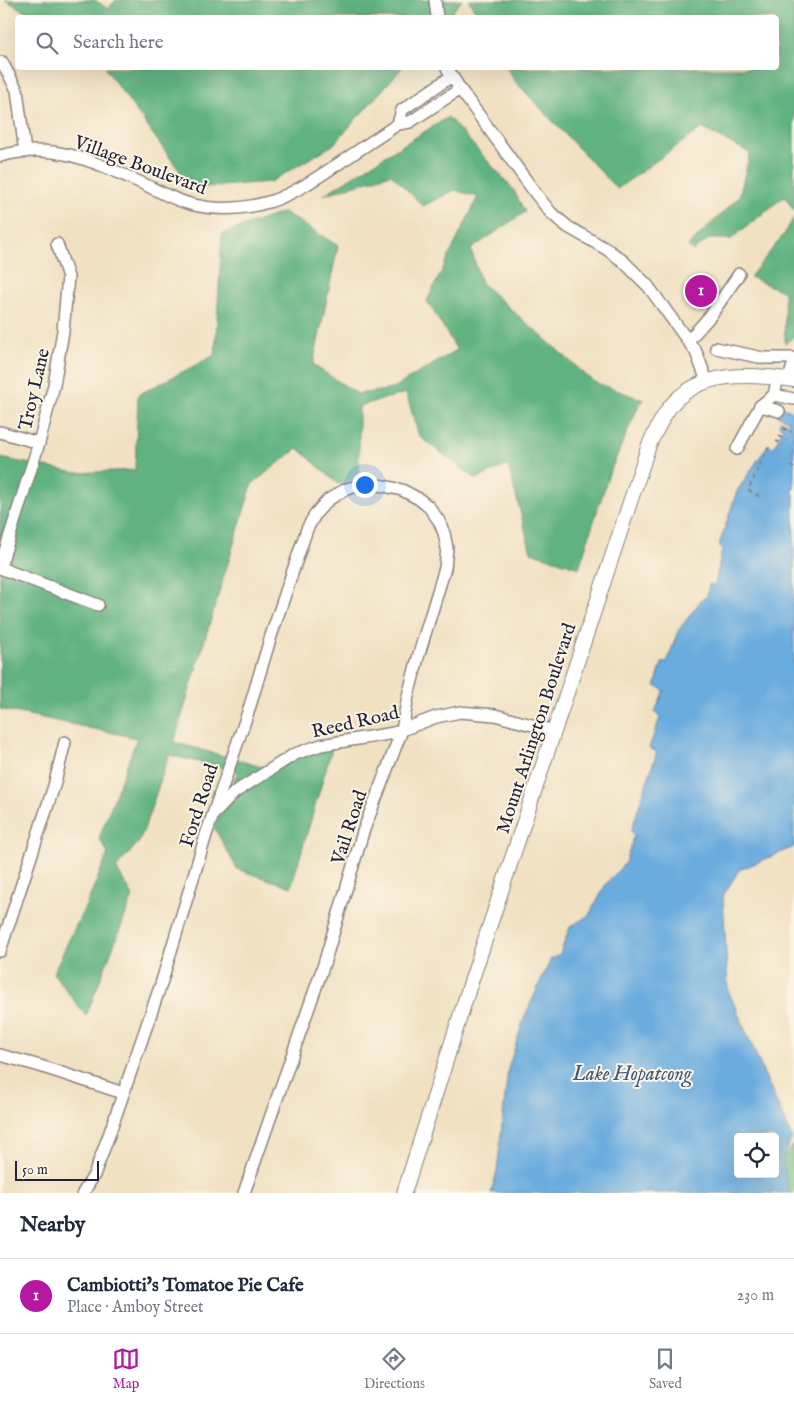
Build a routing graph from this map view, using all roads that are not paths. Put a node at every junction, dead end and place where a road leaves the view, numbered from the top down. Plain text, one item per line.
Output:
1 (435, 0) edge
2 (437, 15) edge
3 (2, 62) dead end
4 (449, 72) edge
5 (460, 89) junction
6 (398, 124) junction
7 (25, 152) junction
8 (0, 156) edge
9 (57, 244) dead end
10 (739, 274) dead end
11 (688, 341) junction
12 (716, 348) dead end
13 (794, 358) edge
14 (794, 362) edge
15 (787, 379) edge
16 (707, 381) junction
17 (774, 395) junction
18 (794, 399) edge
19 (760, 406) junction
20 (779, 411) dead end
21 (0, 432) edge
22 (39, 443) junction
23 (737, 449) dead end
24 (396, 489) joint
25 (0, 567) edge
26 (98, 605) dead end
27 (402, 730) junction
28 (554, 731) junction
29 (65, 742) dead end
30 (213, 816) junction
31 (0, 951) edge
32 (0, 1055) edge
33 (123, 1093) junction
34 (83, 1193) edge
35 (244, 1193) edge
36 (404, 1193) edge

1 - 2 street
3 - 7 street
4 - 5 street
4 - 6 street, Village Boulevard
5 - 6 street, Village Boulevard
5 - 11 street
6 - 7 street, Village Boulevard
7 - 8 street, Village Boulevard
9 - 22 street, Troy Lane
10 - 11 street
11 - 16 street
12 - 13 street
14 - 15 street
15 - 16 main road, Mount Arlington Boulevard
15 - 17 street
16 - 28 main road, Mount Arlington Boulevard
17 - 18 street
17 - 19 street
19 - 20 street
19 - 23 street
21 - 22 street
22 - 25 street, Troy Lane
24 - 27 street, Vail Road
24 - 30 street, Ford Road
25 - 26 street
27 - 28 street, Reed Road
27 - 30 street, Reed Road
27 - 35 street, Vail Road
28 - 36 main road, Mount Arlington Boulevard
29 - 31 street
30 - 33 street, Ford Road
32 - 33 street
33 - 34 street, Ford Road

